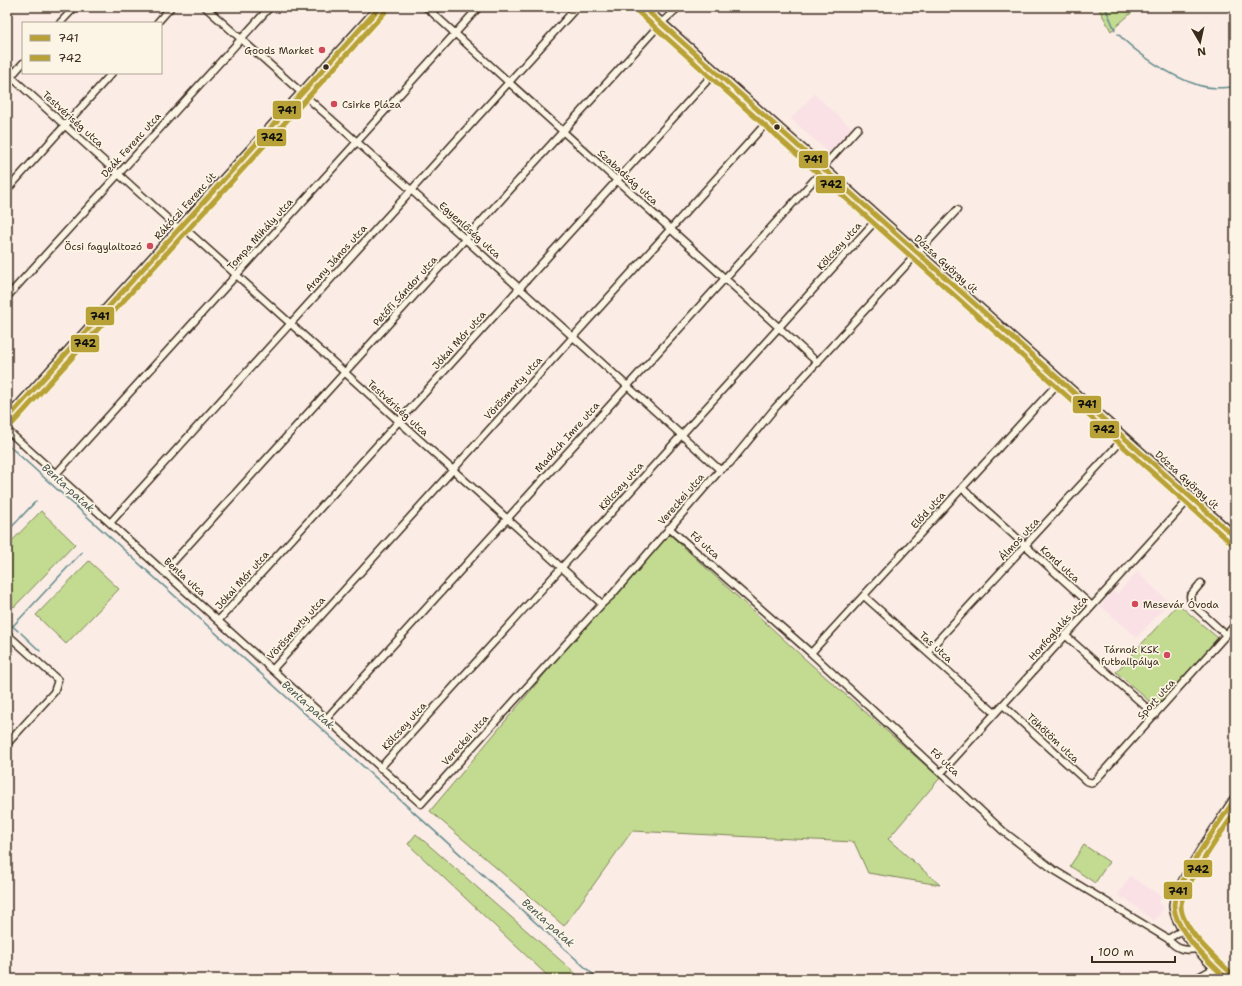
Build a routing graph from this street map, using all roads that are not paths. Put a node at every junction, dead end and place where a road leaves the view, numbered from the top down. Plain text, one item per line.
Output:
1 (75, 7) edge
2 (171, 7) edge
3 (206, 7) edge
4 (270, 7) edge
5 (380, 7) edge
6 (426, 7) edge
7 (479, 7) edge
8 (577, 7) edge
9 (643, 7) edge
10 (679, 7) edge
11 (61, 22) edge
12 (158, 22) edge
13 (661, 23) junction
14 (455, 34) junction
15 (241, 38) junction
16 (22, 64) edge
17 (715, 72) junction
18 (111, 74) edge
19 (8, 77) edge
20 (509, 82) junction
21 (302, 92) junction
22 (769, 120) junction
23 (65, 125) junction
24 (858, 128) dead end
25 (563, 131) junction
26 (357, 142) junction
27 (823, 169) junction
28 (118, 174) junction
29 (617, 181) junction
30 (7, 190) edge
31 (411, 190) junction
32 (957, 210) dead end
33 (878, 218) junction
34 (181, 227) junction
35 (671, 229) junction
36 (465, 239) junction
37 (918, 254) junction
38 (237, 275) junction
39 (724, 278) junction
40 (519, 288) junction
41 (7, 297) edge
42 (291, 323) junction
43 (779, 327) junction
44 (573, 337) junction
45 (818, 363) junction
46 (345, 372) junction
47 (1060, 381) junction
48 (627, 386) junction
49 (7, 419) edge
50 (398, 421) junction
51 (7, 430) edge
52 (682, 435) junction
53 (1124, 438) junction
54 (452, 470) junction
55 (720, 470) junction
56 (56, 474) junction
57 (962, 488) junction
58 (1191, 497) junction
59 (507, 519) junction
60 (110, 523) junction
61 (669, 528) junction
62 (1235, 537) edge
63 (1025, 547) junction
64 (561, 568) junction
65 (164, 572) junction
66 (1201, 583) dead end
67 (864, 596) junction
68 (602, 604) junction
69 (1092, 606) junction
70 (218, 621) junction
71 (1235, 625) edge
72 (7, 634) edge
73 (1066, 635) junction
74 (1226, 635) junction
75 (927, 652) junction
76 (811, 653) junction
77 (272, 670) junction
78 (1003, 705) junction
79 (995, 713) junction
80 (1155, 715) junction
81 (326, 719) junction
82 (7, 744) edge
83 (380, 768) junction
84 (941, 773) junction
85 (1090, 784) joint
86 (1235, 799) edge
87 (421, 804) joint
88 (1184, 929) junction
89 (1168, 939) junction
90 (1198, 950) junction
91 (1216, 969) junction
92 (1198, 979) edge
93 (1227, 979) edge

1 - 11 street
2 - 12 street
3 - 15 street, Egyenlőség utca
4 - 15 street, Deák Ferenc utca
5 - 21 street, Rákóczi Ferenc út
6 - 14 street, Szabadság utca
7 - 14 street, Tompa Mihály utca
8 - 20 street, Arany János utca
9 - 13 street, Dózsa György út
10 - 13 street, Petőfi Sándor utca
13 - 17 street, Dózsa György út
13 - 25 street, Petőfi Sándor utca
14 - 20 street, Szabadság utca
14 - 26 street, Tompa Mihály utca
15 - 21 street, Egyenlőség utca
15 - 28 street, Deák Ferenc utca
16 - 19 street
17 - 22 street, Dózsa György út
17 - 29 street, Jókai Mór utca
18 - 23 street
19 - 23 street, Testvériség utca
20 - 25 street, Szabadság utca
20 - 31 street, Arany János utca
21 - 26 street, Egyenlőség utca
21 - 34 street, Rákóczi Ferenc út
22 - 27 street, Dózsa György út
22 - 35 street, Vörösmarty utca
23 - 28 street, Testvériség utca
23 - 30 street
24 - 27 street, Madách Imre utca
25 - 29 street, Szabadság utca
25 - 36 street, Petőfi Sándor utca
26 - 31 street, Egyenlőség utca
26 - 38 street, Tompa Mihály utca
27 - 33 street, Dózsa György út
27 - 39 street, Madách Imre utca
28 - 34 street, Testvériség utca
28 - 41 street, Deák Ferenc utca
29 - 35 street, Szabadság utca
29 - 40 street, Jókai Mór utca
31 - 36 street, Egyenlőség utca
31 - 42 street, Arany János utca
32 - 37 street, Vereckei utca
33 - 37 street, Dózsa György út
33 - 43 street, Kölcsey utca
34 - 38 street, Testvériség utca
34 - 49 street, Rákóczi Ferenc út
35 - 39 street, Szabadság utca
35 - 44 street, Vörösmarty utca
36 - 40 street, Egyenlőség utca
36 - 46 street, Petőfi Sándor utca
37 - 45 street, Vereckei utca
37 - 47 street, Dózsa György út
38 - 42 street, Testvériség utca
38 - 56 street, Tompa Mihály utca
39 - 43 street, Szabadság utca
39 - 48 street, Madách Imre utca
40 - 44 street, Egyenlőség utca
40 - 50 street, Jókai Mór utca
42 - 46 street, Testvériség utca
42 - 60 street, Arany János utca
43 - 45 street, Szabadság utca
43 - 52 street, Kölcsey utca
44 - 48 street, Egyenlőség utca
44 - 54 street, Vörösmarty utca
45 - 55 street, Vereckei utca
46 - 50 street, Testvériség utca
46 - 65 street, Petőfi Sándor utca
47 - 53 street, Dózsa György út
47 - 57 street, Előd utca
48 - 52 street, Egyenlőség utca
48 - 59 street, Madách Imre utca
50 - 54 street, Testvériség utca
50 - 70 street, Jókai Mór utca
51 - 56 street, Benta utca
52 - 55 street, Egyenlőség utca
52 - 64 street, Kölcsey utca
53 - 58 street, Dózsa György út
53 - 63 street, Álmos utca
54 - 59 street, Testvériség utca
54 - 77 street, Vörösmarty utca
55 - 61 street, Vereckei utca
56 - 60 street, Benta utca
57 - 63 street, Kond utca
57 - 67 street, Előd utca
58 - 62 street, Dózsa György út
58 - 69 street, Honfoglalás utca
59 - 64 street, Testvériség utca
59 - 81 street, Madách Imre utca
60 - 65 street, Benta utca
61 - 68 street, Vereckei utca
61 - 76 street, Fő utca
63 - 69 street, Kond utca
63 - 75 street, Álmos utca
64 - 68 street, Testvériség utca
64 - 83 street, Kölcsey utca
65 - 70 street, Benta utca
66 - 74 street
67 - 75 street, Tas utca
67 - 76 street, Előd utca
68 - 87 street, Vereckei utca
69 - 73 street, Honfoglalás utca
70 - 77 street, Benta utca
71 - 74 street, Sport utca
72 - 82 street
73 - 78 street, Honfoglalás utca
73 - 80 street
74 - 80 street, Sport utca
75 - 79 street, Tas utca
76 - 84 street, Fő utca
77 - 81 street, Benta utca
78 - 79 street, Honfoglalás utca
78 - 85 street, Töhötöm utca
79 - 84 street, Honfoglalás utca
80 - 85 street, Sport utca
81 - 83 street, Benta utca
83 - 87 street, Benta utca
84 - 89 street, Fő utca
86 - 88 street
88 - 89 street
88 - 90 street
89 - 90 street, Fő utca
90 - 91 street
91 - 92 street
91 - 93 street

